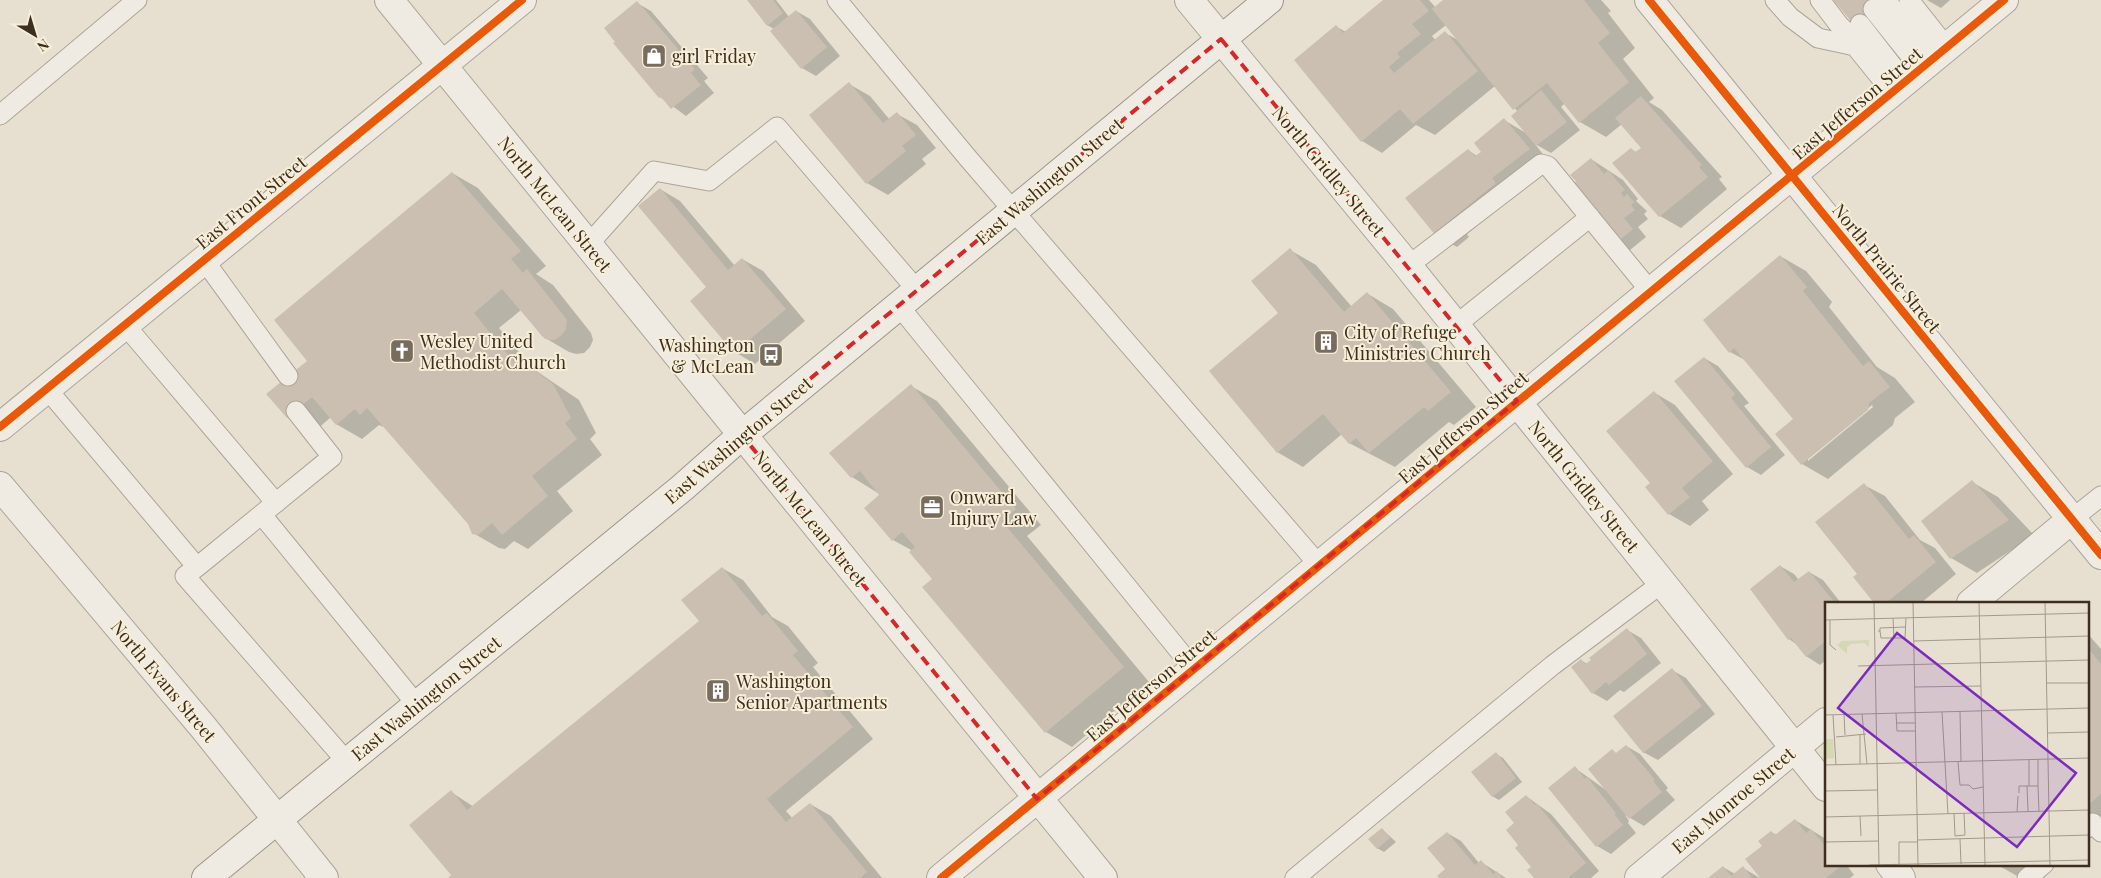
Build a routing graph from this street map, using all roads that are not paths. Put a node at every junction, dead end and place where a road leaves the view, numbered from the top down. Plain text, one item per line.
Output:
1 (137, 0) edge
2 (389, 0) edge
3 (522, 0) edge
4 (837, 0) edge
5 (1189, 0) edge
6 (1269, 0) edge
7 (1649, 0) edge
8 (1775, 0) edge
9 (1820, 0) edge
10 (1909, 0) edge
11 (2001, 1) edge
12 (1880, 4) edge
13 (1860, 24) dead end
14 (1221, 39) junction
15 (442, 65) junction
16 (1916, 73) junction
17 (0, 115) edge
18 (1792, 176) junction
19 (1013, 211) junction
20 (1590, 217) junction
21 (588, 245) junction
22 (204, 260) junction
23 (1408, 266) junction
24 (1651, 292) junction
25 (908, 298) junction
26 (125, 325) junction
27 (1456, 325) junction
28 (288, 376) dead end
29 (47, 389) junction
30 (1517, 401) junction
31 (296, 411) dead end
32 (0, 427) edge
33 (742, 435) junction
34 (0, 486) edge
35 (2101, 496) edge
36 (268, 509) junction
37 (2072, 519) junction
38 (2101, 555) edge
39 (1319, 565) junction
40 (197, 567) junction
41 (1662, 583) junction
42 (1972, 602) edge
43 (1194, 668) junction
44 (417, 705) junction
45 (1825, 723) edge
46 (1794, 748) junction
47 (347, 762) junction
48 (1825, 786) edge
49 (1037, 798) junction
50 (277, 819) junction
51 (1892, 866) edge
52 (2042, 866) edge
53 (206, 878) edge
54 (324, 878) edge
55 (941, 878) edge
56 (1103, 878) edge
57 (1295, 878) edge
58 (1639, 878) edge
59 (1901, 878) edge
60 (2027, 878) edge

1 - 17 lane
2 - 15 street, North McLean Street
3 - 15 street, East Front Street
4 - 19 lane
5 - 14 street, North Gridley Street
6 - 14 street, East Washington Street
7 - 18 street, North Prairie Street
8 - 16 lane
9 - 16 lane
10 - 16 lane
11 - 16 street, East Jefferson Street
12 - 16 lane
13 - 16 lane
14 - 19 street, East Washington Street
14 - 23 street, North Gridley Street
15 - 21 street, North McLean Street
15 - 22 street, East Front Street
16 - 18 street, East Jefferson Street
18 - 24 street, East Jefferson Street
18 - 37 street, North Prairie Street
19 - 25 street, East Washington Street
19 - 39 lane
20 - 23 lane
20 - 24 lane
20 - 27 lane
21 - 25 lane
21 - 33 street, North McLean Street
22 - 26 street, East Front Street
22 - 28 lane
23 - 27 street, North Gridley Street
24 - 30 street, East Jefferson Street
25 - 33 street, East Washington Street
25 - 43 lane
26 - 29 street, East Front Street
26 - 36 lane
27 - 30 street, North Gridley Street
29 - 32 street, East Front Street
29 - 40 lane
30 - 39 street, East Jefferson Street
30 - 41 street, North Gridley Street
31 - 36 lane
33 - 44 street, East Washington Street
33 - 49 street, North McLean Street
34 - 50 street, North Evans Street
35 - 37 lane
36 - 40 lane
36 - 44 lane
37 - 38 street, North Prairie Street
37 - 42 street
39 - 43 street, East Jefferson Street
40 - 47 lane
41 - 46 street, North Gridley Street
41 - 57 lane
43 - 49 street, East Jefferson Street
44 - 47 street, East Washington Street
45 - 46 street, East Monroe Street
46 - 48 street, North Gridley Street
46 - 58 street, East Monroe Street
47 - 50 street, East Washington Street
49 - 55 street, East Jefferson Street
49 - 56 street, North McLean Street
50 - 53 street, East Washington Street
50 - 54 street, North Evans Street
51 - 59 street
52 - 60 lane

